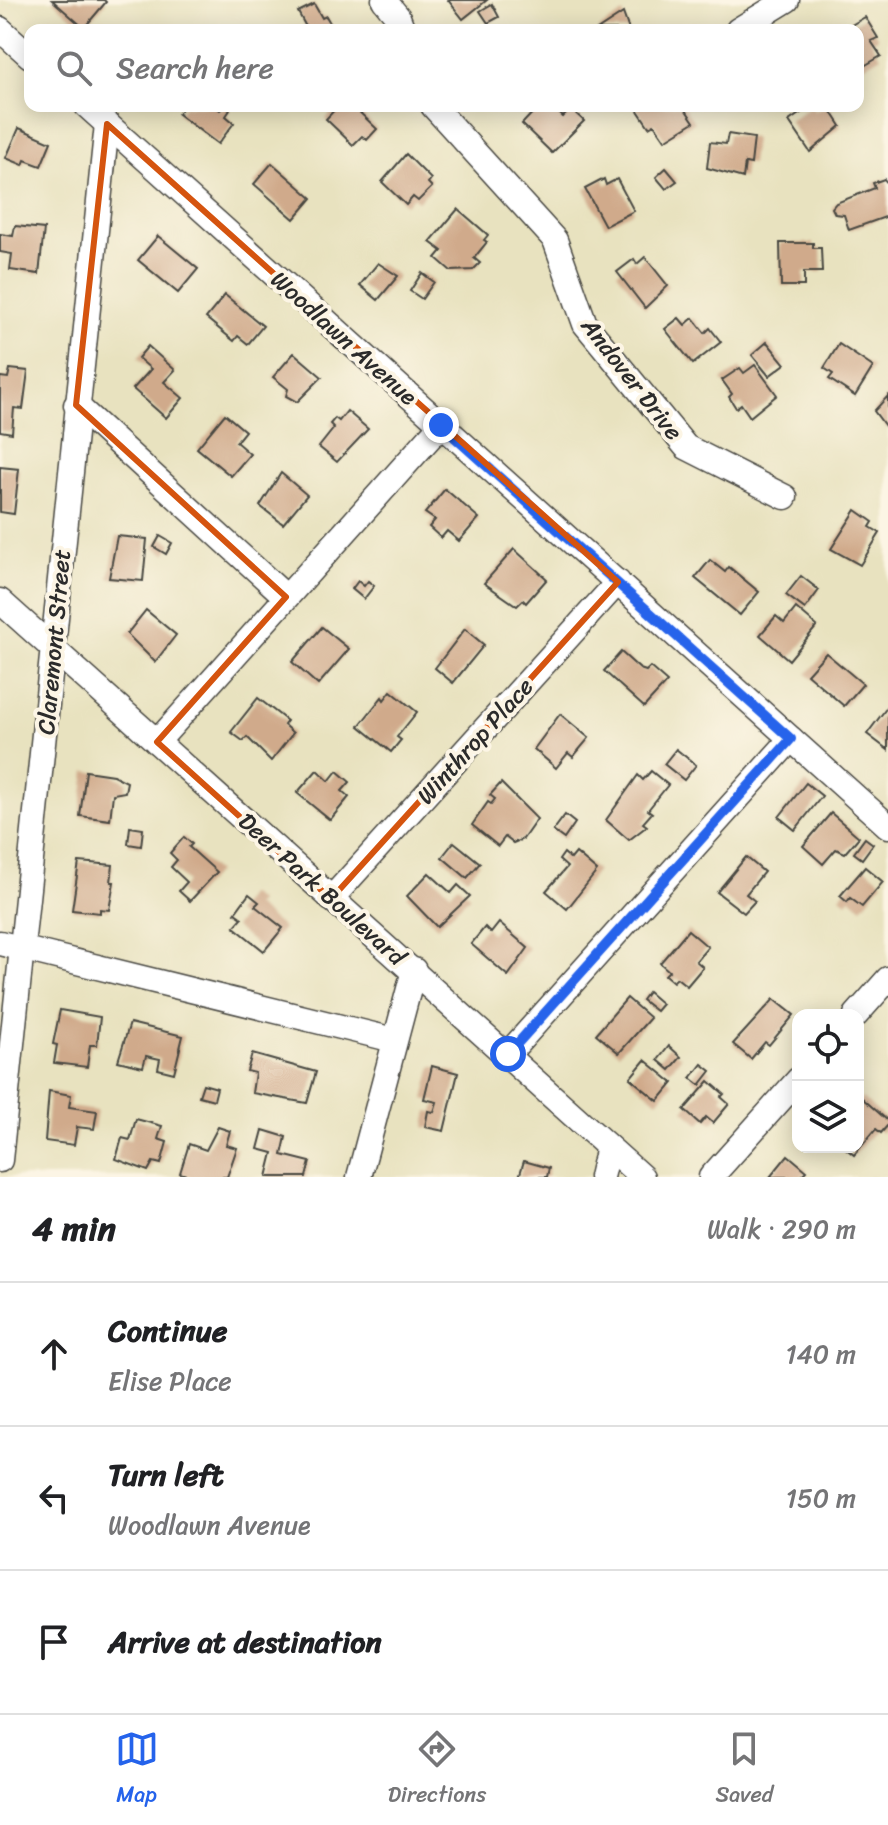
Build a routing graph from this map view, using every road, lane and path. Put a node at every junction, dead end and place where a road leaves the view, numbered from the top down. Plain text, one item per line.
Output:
1 (384, 0) edge
2 (787, 0) edge
3 (401, 24) edge
4 (748, 24) edge
5 (0, 29) edge
6 (24, 51) edge
7 (94, 112) edge
8 (438, 112) edge
9 (107, 124) junction
10 (76, 405) junction
11 (441, 425) junction
12 (785, 497) dead end
13 (618, 582) junction
14 (286, 597) junction
15 (0, 601) edge
16 (54, 649) junction
17 (791, 739) junction
18 (157, 742) junction
19 (888, 826) edge
20 (331, 899) junction
21 (12, 946) edge
22 (414, 970) junction
23 (888, 979) edge
24 (861, 1009) edge
25 (394, 1040) junction
26 (508, 1054) junction
27 (797, 1081) edge
28 (608, 1147) junction
29 (0, 1160) edge
30 (359, 1177) edge
31 (601, 1177) edge
32 (642, 1177) edge
33 (711, 1177) edge

1 - 3 street
2 - 4 street
5 - 6 street
7 - 9 street, Woodlawn Avenue
8 - 12 street, Andover Drive
9 - 10 street, Claremont Street
9 - 11 street, Woodlawn Avenue
10 - 14 street
10 - 16 street, Claremont Street
11 - 13 street, Woodlawn Avenue
11 - 14 street
13 - 17 street, Woodlawn Avenue
13 - 20 street, Winthrop Place
14 - 18 street
15 - 16 street, Deer Park Boulevard
16 - 18 street, Deer Park Boulevard
16 - 21 street, Claremont Street
17 - 19 street, Woodlawn Avenue
17 - 26 street
18 - 20 street, Deer Park Boulevard
20 - 22 street, Deer Park Boulevard
21 - 25 street
21 - 29 street, Claremont Street
22 - 25 street
22 - 26 street, Deer Park Boulevard
23 - 24 street
25 - 30 street
26 - 28 street, Deer Park Boulevard
27 - 33 street
28 - 31 street
28 - 32 street, Deer Park Boulevard

